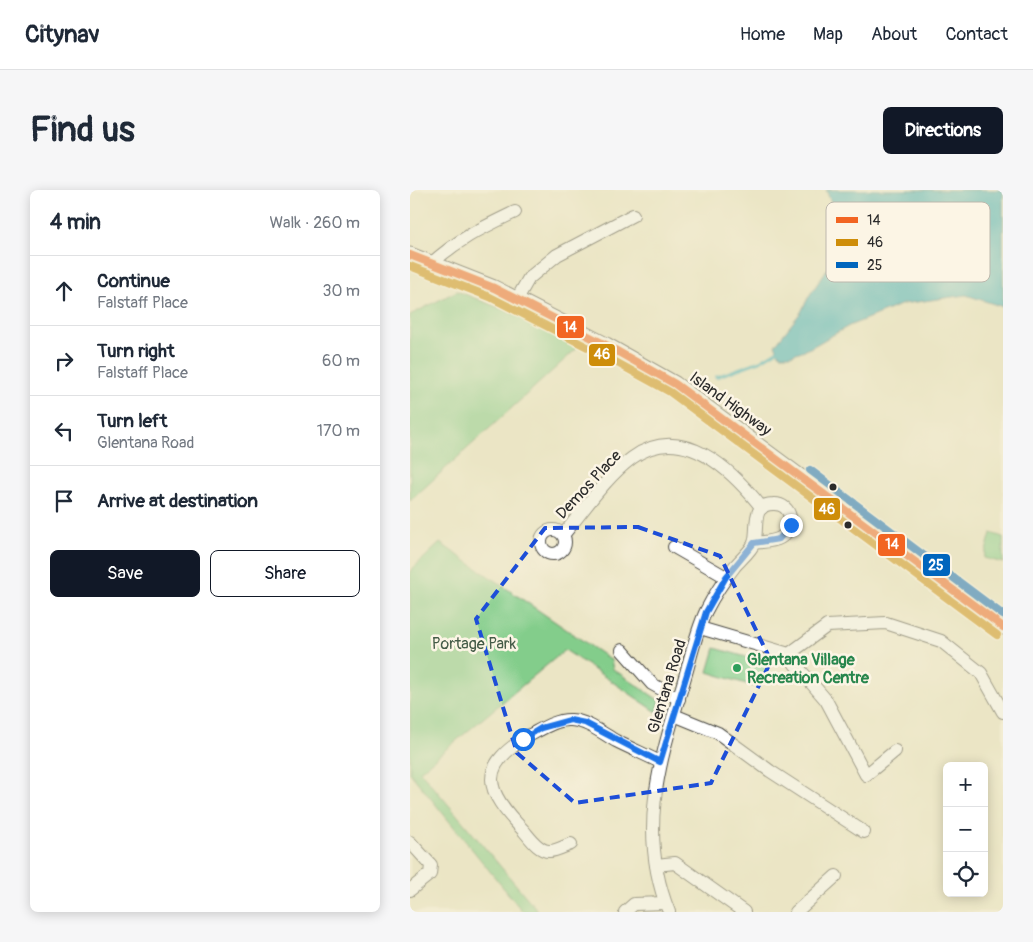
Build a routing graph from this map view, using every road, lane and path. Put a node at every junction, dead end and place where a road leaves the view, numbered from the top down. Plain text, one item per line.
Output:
1 (515, 212) dead end
2 (633, 215) dead end
3 (410, 256) edge
4 (431, 264) junction
5 (517, 299) junction
6 (762, 508) junction
7 (563, 535) dead end
8 (754, 543) junction
9 (674, 547) dead end
10 (726, 577) junction
11 (1003, 627) edge
12 (700, 628) junction
13 (622, 650) dead end
14 (789, 654) junction
15 (679, 699) junction
16 (1003, 712) edge
17 (674, 715) junction
18 (895, 752) dead end
19 (660, 762) junction
20 (864, 832) dead end
21 (410, 842) edge
22 (571, 844) dead end
23 (656, 865) junction
24 (836, 876) dead end
25 (410, 890) edge
26 (667, 907) edge
27 (625, 912) edge
28 (744, 912) edge
29 (796, 912) edge

1 - 4 street
2 - 5 street
3 - 4 main road, Island Highway
4 - 5 main road, Island Highway
5 - 11 main road, Island Highway
6 - 7 street, Demos Place
6 - 8 street
6 - 8 street
8 - 10 street, Glentana Road
9 - 10 street
10 - 12 street, Glentana Road
12 - 14 street
12 - 15 street, Glentana Road
13 - 15 street
14 - 16 street
14 - 18 street
15 - 17 street, Glentana Road
17 - 19 street, Glentana Road
17 - 20 street
19 - 22 street
19 - 23 street, Glentana Road
21 - 25 street
23 - 26 street, Glentana Road
23 - 28 street
24 - 29 street
26 - 27 street

